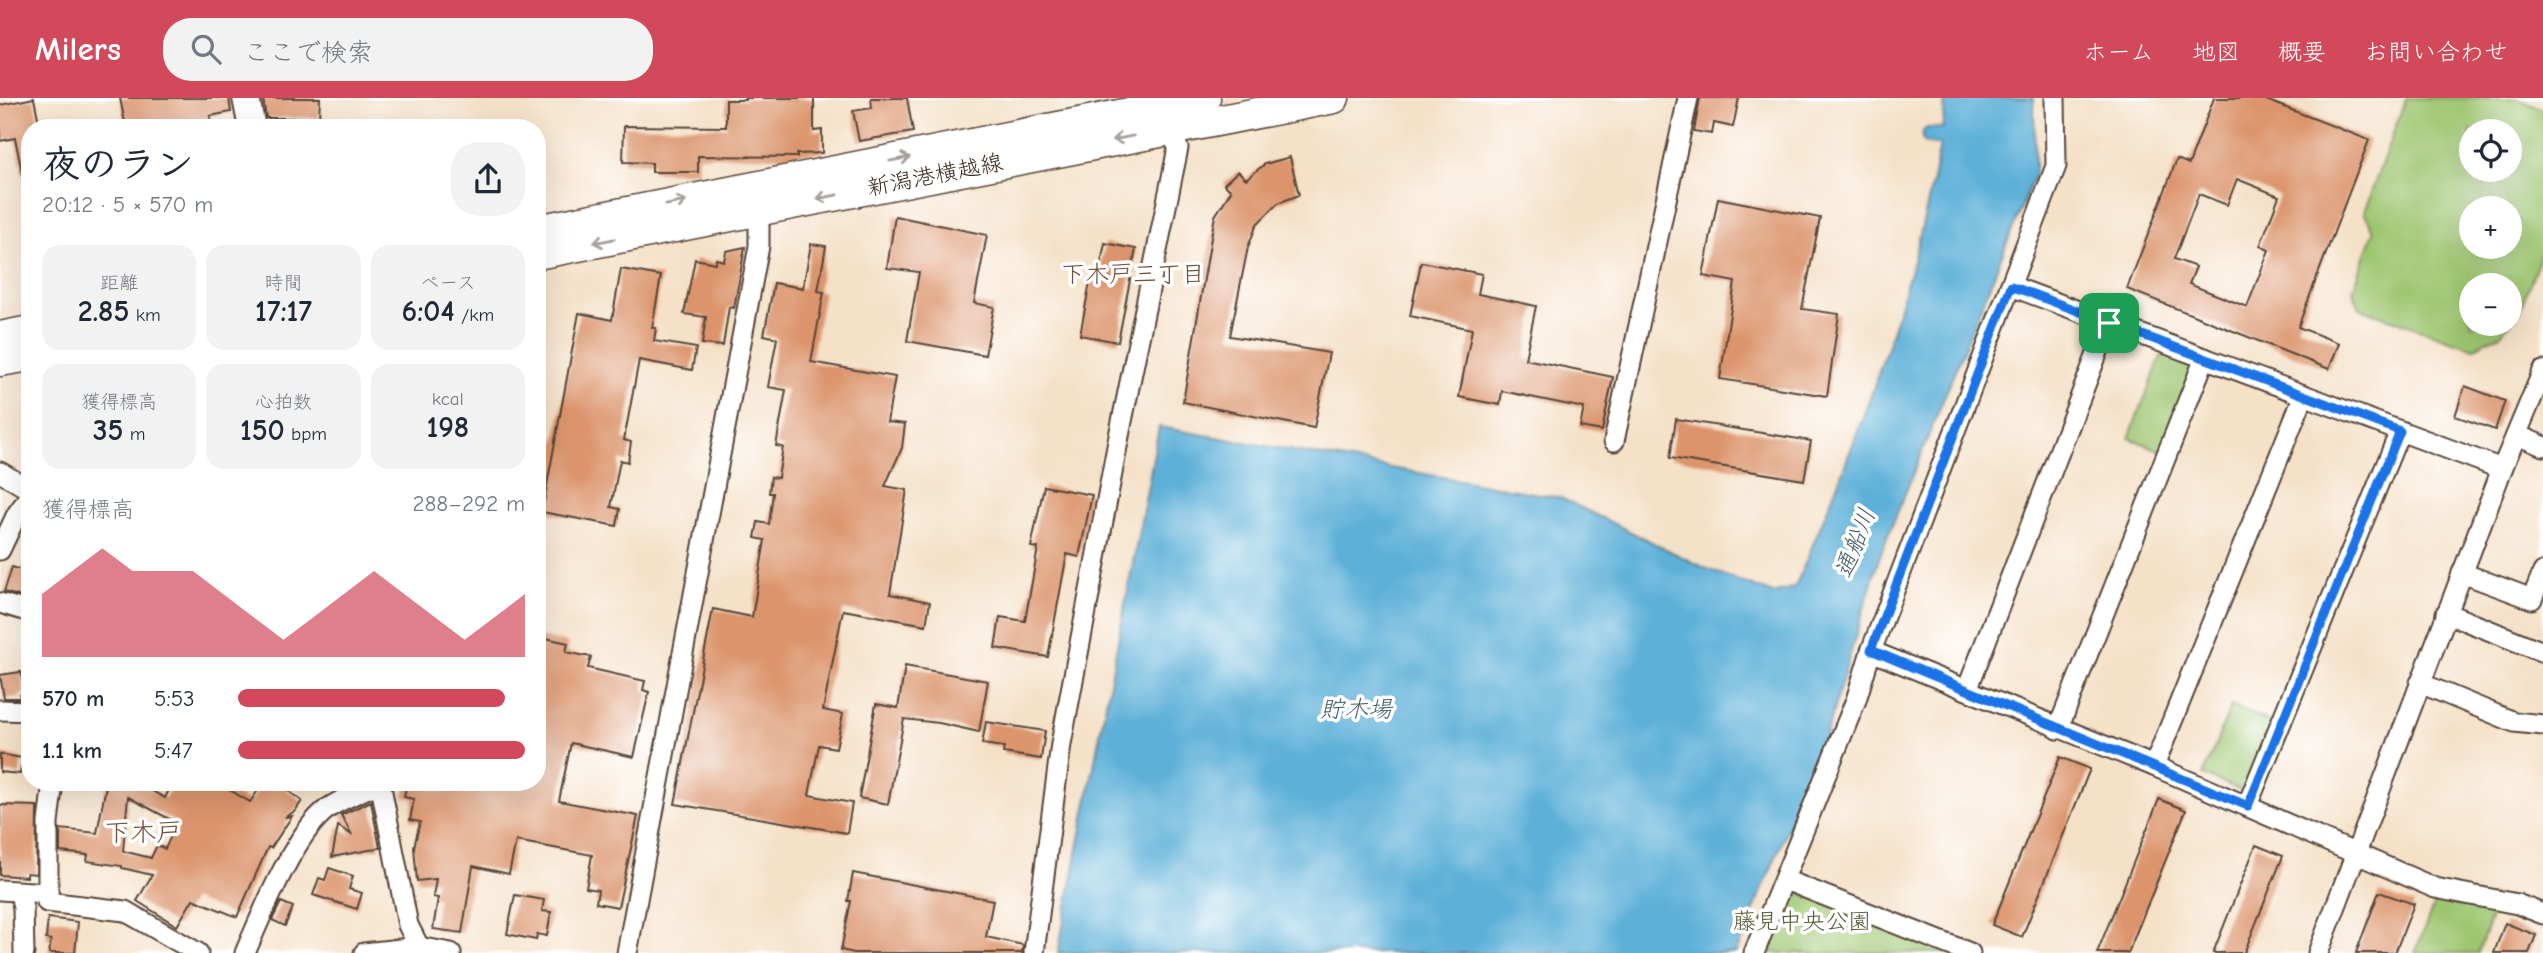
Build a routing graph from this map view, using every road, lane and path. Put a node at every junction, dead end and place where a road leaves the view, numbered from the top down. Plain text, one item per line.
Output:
1 (246, 98) edge
2 (1205, 98) edge
3 (1334, 98) edge
4 (1688, 98) edge
5 (2055, 98) edge
6 (1165, 118) junction
7 (250, 119) edge
8 (759, 199) junction
9 (546, 229) edge
10 (546, 252) edge
11 (2011, 286) junction
12 (2109, 323) junction
13 (21, 333) edge
14 (0, 337) edge
15 (21, 358) edge
16 (2205, 358) junction
17 (0, 362) edge
18 (2543, 371) edge
19 (2304, 395) junction
20 (2400, 431) junction
21 (2517, 435) junction
22 (1614, 442) dead end
23 (2543, 446) edge
24 (2502, 469) junction
25 (0, 472) edge
26 (21, 485) edge
27 (8, 514) edge
28 (0, 550) edge
29 (2462, 573) junction
30 (2543, 575) edge
31 (0, 603) edge
32 (21, 609) edge
33 (2446, 614) junction
34 (1871, 650) junction
35 (2543, 652) edge
36 (2420, 683) junction
37 (1967, 690) junction
38 (0, 710) edge
39 (21, 711) edge
40 (2543, 725) edge
41 (2059, 729) junction
42 (2154, 766) junction
43 (52, 791) edge
44 (362, 791) edge
45 (382, 791) edge
46 (2248, 806) junction
47 (2356, 852) junction
48 (1785, 880) junction
49 (0, 890) edge
50 (20, 892) junction
51 (48, 893) junction
52 (2543, 914) edge
53 (419, 950) edge
54 (24, 953) edge
55 (198, 953) edge
56 (245, 953) edge
57 (364, 953) edge
58 (451, 953) edge
59 (627, 953) edge
60 (1034, 953) edge
61 (1754, 953) edge
62 (1970, 953) edge
63 (2318, 953) edge

1 - 7 street
2 - 6 main road, 新潟港横越線
3 - 6 main road, 新潟港横越線
4 - 22 street
5 - 11 street
6 - 8 main road, 新潟港横越線
6 - 60 street
9 -> 8 main road, 新潟港横越線
8 -> 10 main road, 新潟港横越線
8 - 59 street
11 - 12 street
11 - 34 street
12 - 16 street
12 - 37 street
13 - 14 main road
15 - 17 main road
16 - 19 street
16 - 41 street
18 - 21 street
19 - 20 street
19 - 42 street
20 - 24 street
20 - 46 street
21 - 23 street
21 - 24 street
24 - 29 street
25 - 26 street
27 - 28 street
29 - 30 street
29 - 33 street
31 - 32 street
33 - 35 street
33 - 36 street
34 - 37 street
34 - 48 street
36 - 40 street
36 - 47 street
37 - 41 street
38 - 39 street
41 - 42 street
42 - 46 street
43 - 51 street
44 - 56 street
45 - 53 street
46 - 47 street
47 - 52 street
47 - 63 street
48 - 61 street
48 - 62 street
49 - 50 street
50 - 51 street
50 - 54 street
51 - 55 street
53 - 57 street
53 - 58 street

